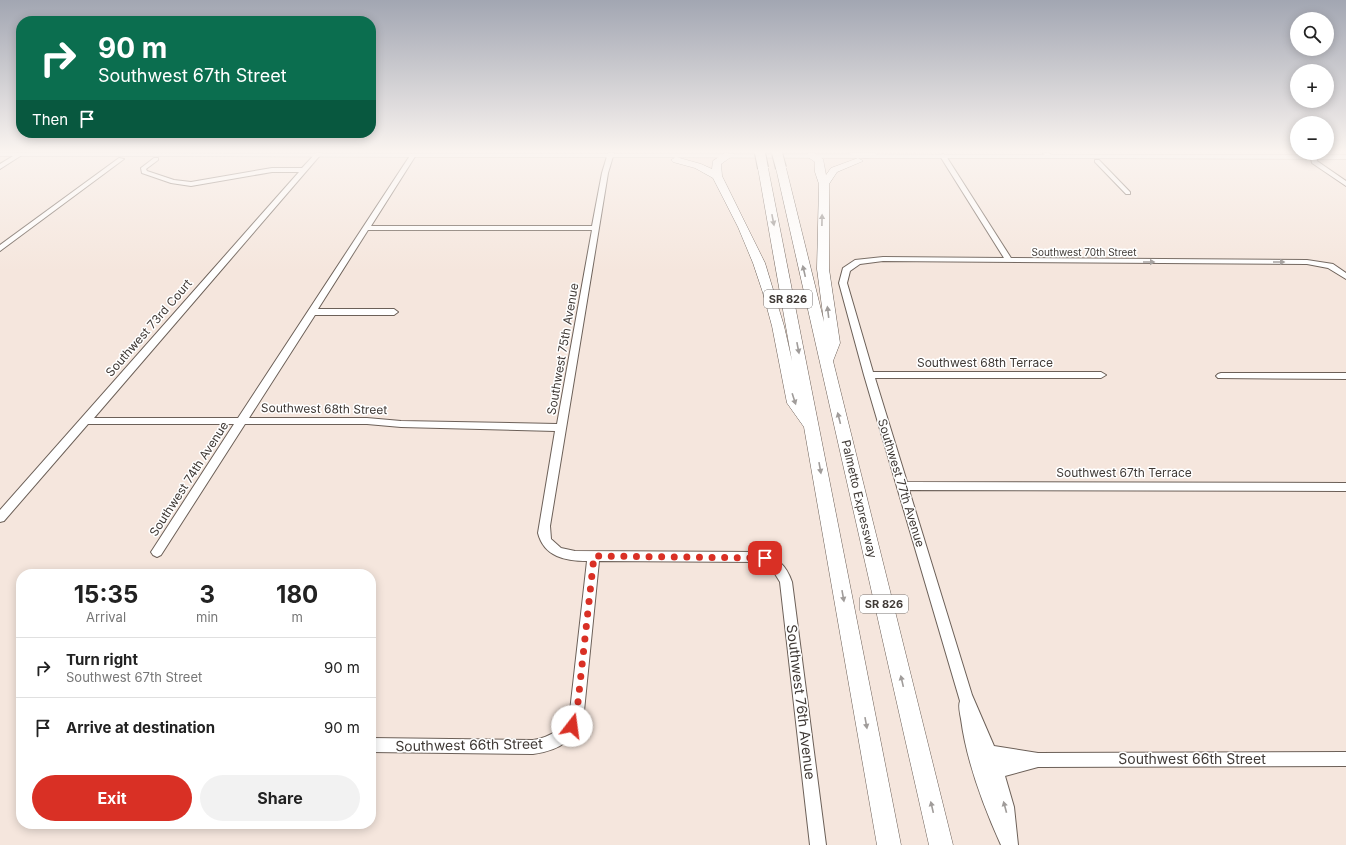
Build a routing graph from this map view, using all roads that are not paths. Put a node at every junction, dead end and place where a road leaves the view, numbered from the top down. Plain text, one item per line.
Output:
1 (76, 192) edge
2 (284, 192) edge
3 (389, 192) edge
4 (603, 192) edge
5 (725, 192) edge
6 (768, 192) edge
7 (787, 192) edge
8 (824, 192) edge
9 (967, 192) edge
10 (366, 228) junction
11 (596, 228) junction
12 (0, 249) edge
13 (1009, 260) junction
14 (846, 270) joint
15 (1344, 276) edge
16 (312, 312) junction
17 (394, 312) dead end
18 (826, 363) junction
19 (869, 375) junction
20 (1101, 375) dead end
21 (1221, 376) dead end
22 (1346, 376) edge
23 (85, 421) junction
24 (242, 421) junction
25 (562, 428) junction
26 (813, 429) junction
27 (902, 486) junction
28 (1346, 487) edge
29 (0, 518) edge
30 (157, 552) dead end
31 (594, 556) junction
32 (376, 745) edge
33 (982, 753) junction
34 (1346, 759) edge
35 (1038, 760) junction
36 (988, 770) junction
37 (818, 845) edge
38 (889, 845) edge
39 (941, 845) edge
40 (1010, 845) edge

1 - 12 street
2 - 23 street, Southwest 73rd Court
3 - 10 street
4 - 11 street, Southwest 75th Avenue
5 -> 26 highway
6 -> 26 highway, SR 826, bridge
18 -> 7 highway, Palmetto Expressway / SR 826, bridge
18 -> 8 highway
9 - 13 street
10 - 11 street
10 - 16 street
11 - 25 street, Southwest 75th Avenue
13 - 14 street, Southwest 70th Street
13 -> 15 street, Southwest 70th Street
14 - 19 street, Southwest 77th Avenue
16 - 17 street
16 - 24 street, Southwest 74th Avenue
39 -> 18 highway, Palmetto Expressway / SR 826
19 - 20 street, Southwest 68th Terrace
19 - 27 street, Southwest 77th Avenue
21 - 22 street
23 - 24 street, Southwest 68th Street
23 - 29 street, Southwest 73rd Court
24 - 25 street, Southwest 68th Street
24 - 30 street, Southwest 74th Avenue
25 - 31 street, Southwest 75th Avenue
26 -> 38 highway, SR 826
27 - 28 street, Southwest 67th Terrace
27 - 33 street, Southwest 77th Avenue
31 - 32 street, Southwest 66th Street
31 - 37 street, Southwest 76th Avenue
33 - 35 street, Southwest 66th Street
33 - 36 street, Southwest 77th Avenue
34 - 35 street, Southwest 66th Street
35 - 36 street, Southwest 66th Street
36 - 40 street, Southwest 77th Avenue

